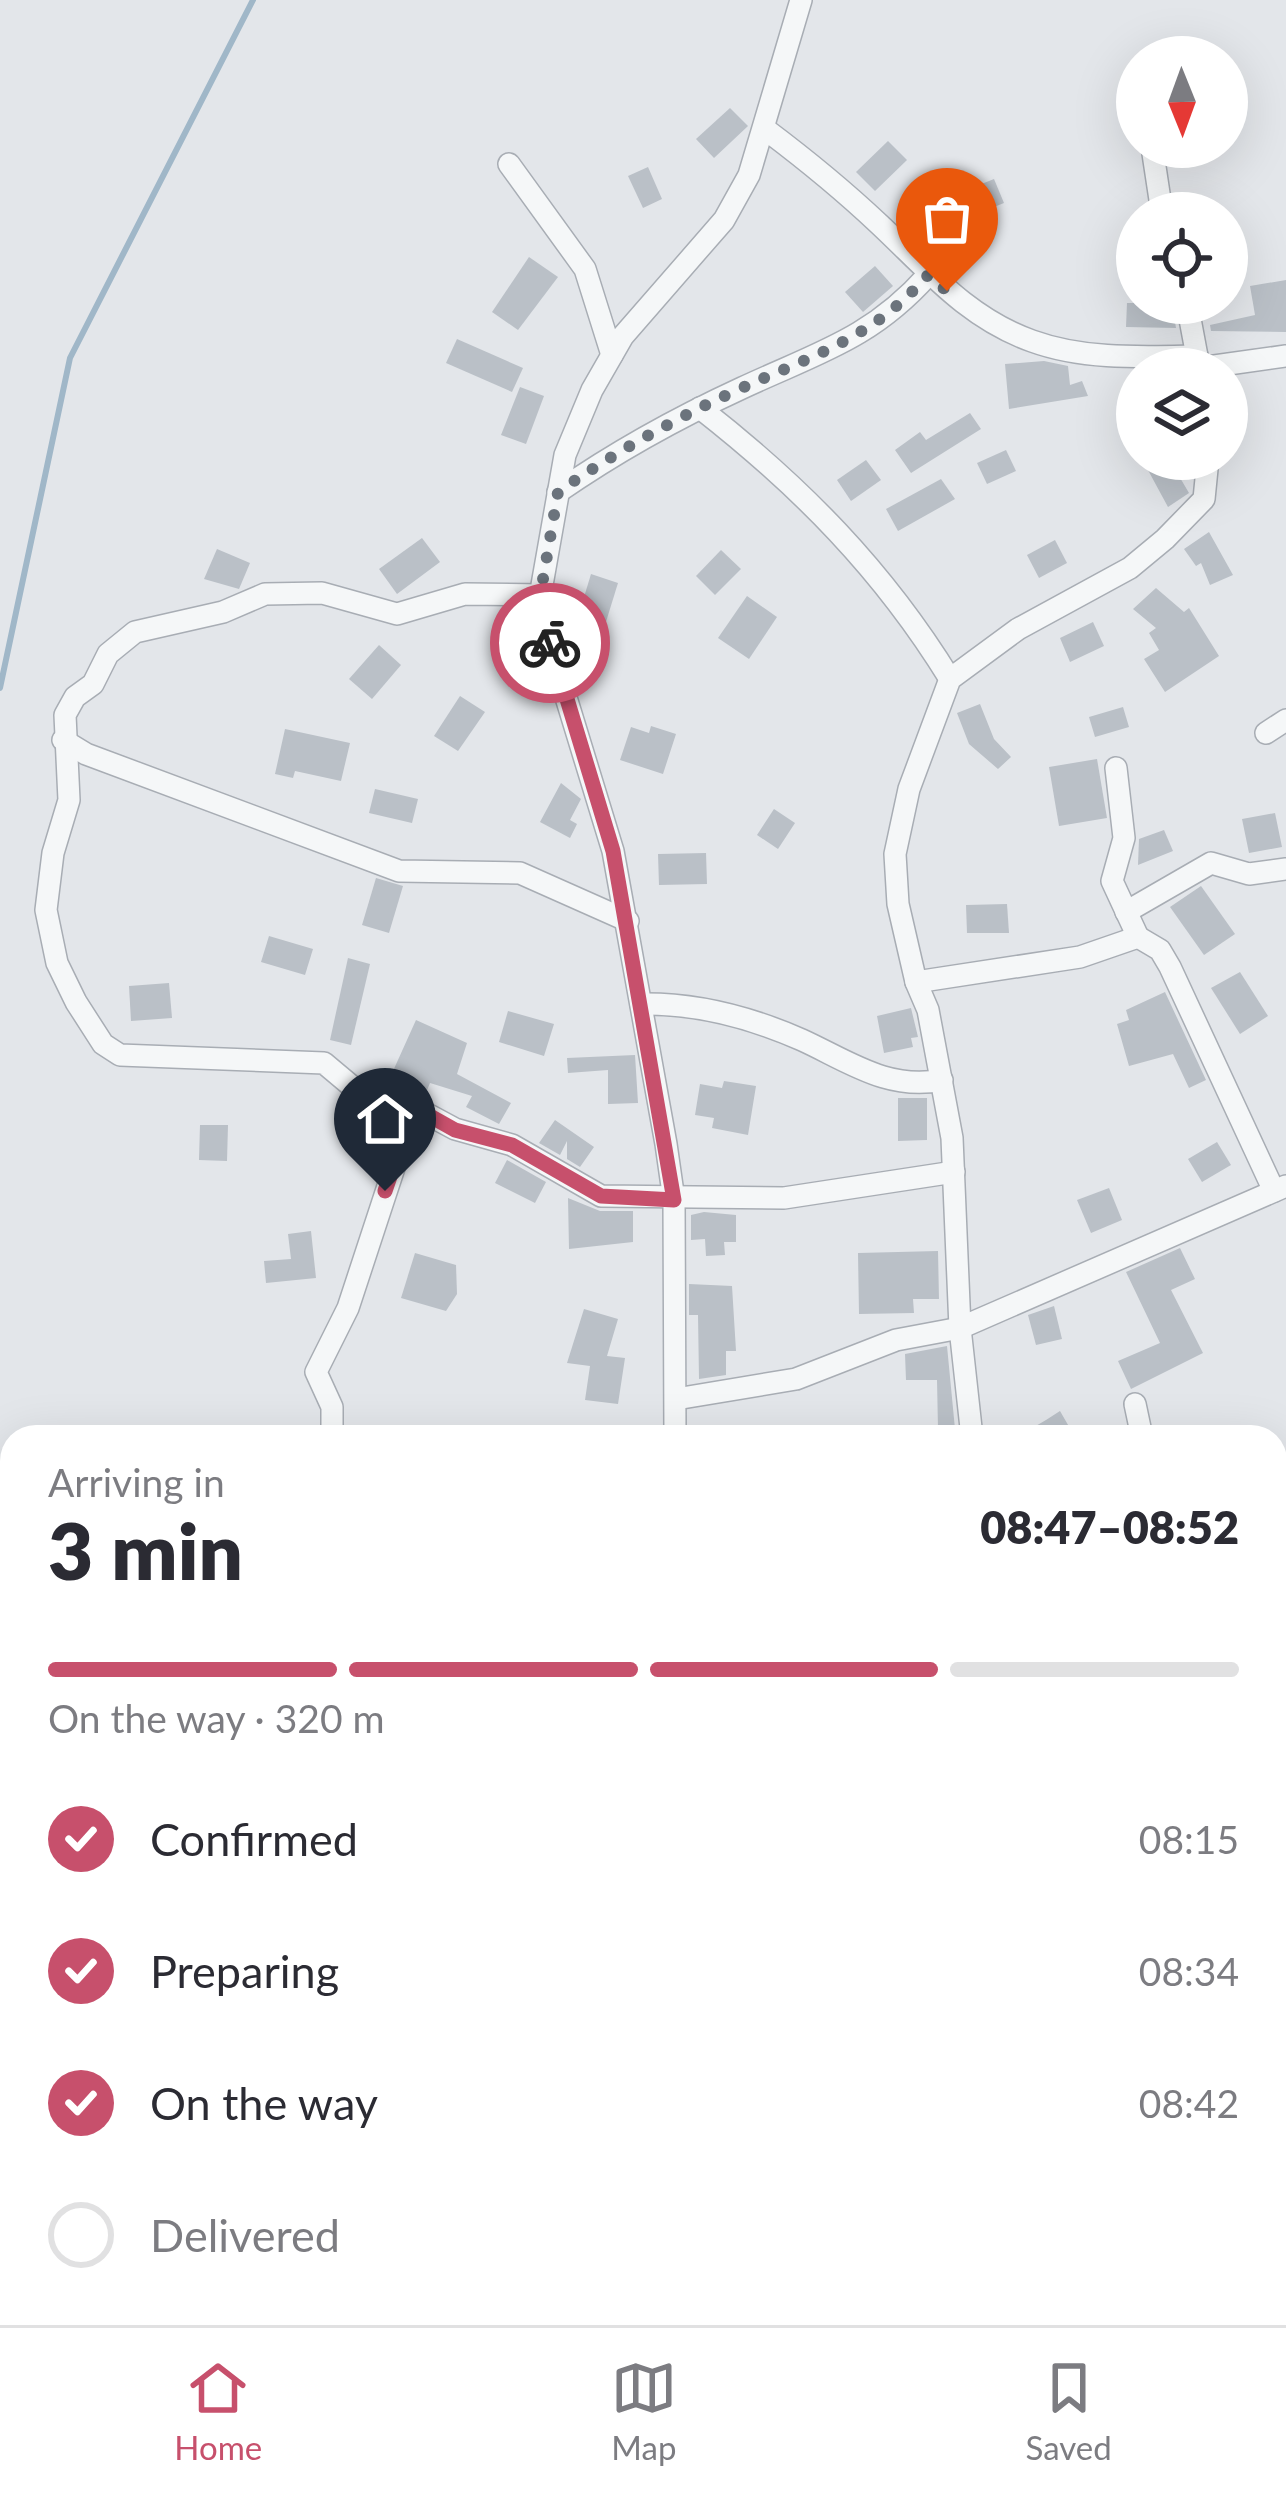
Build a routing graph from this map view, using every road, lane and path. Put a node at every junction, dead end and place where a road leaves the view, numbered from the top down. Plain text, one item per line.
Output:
1 (801, 0) edge
2 (765, 129) junction
3 (508, 164) dead end
4 (928, 275) junction
5 (612, 355) junction
6 (1116, 355) edge
7 (1286, 356) edge
8 (1248, 359) edge
9 (700, 408) junction
10 (1206, 480) edge
11 (558, 492) junction
12 (543, 595) junction
13 (950, 679) junction
14 (1286, 720) edge
15 (1266, 733) dead end
16 (63, 740) junction
17 (1116, 768) dead end
18 (1286, 868) edge
19 (1126, 912) junction
20 (628, 921) junction
21 (1138, 937) junction
22 (916, 982) junction
23 (641, 1004) junction
24 (942, 1080) junction
25 (414, 1107) junction
26 (954, 1172) junction
27 (1280, 1189) edge
28 (674, 1200) junction
29 (960, 1328) junction
30 (676, 1399) junction
31 (1135, 1404) dead end
32 (332, 1425) edge
33 (675, 1425) edge
34 (971, 1425) edge
35 (1139, 1425) edge

1 - 2 street
2 - 4 street
2 - 5 street
3 - 5 street
4 - 6 street
4 - 9 street
5 - 11 street
7 - 8 street
9 - 11 street
9 - 13 street
10 - 13 street
11 - 12 street
12 - 16 street
12 - 20 street
13 - 22 street
14 - 15 street
16 - 20 street
16 - 25 street
17 - 19 street
18 - 19 street
19 - 21 street
20 - 23 street
21 - 22 street
21 - 27 street
22 - 24 street
23 - 24 street
23 - 28 street
24 - 26 street
25 - 28 street
25 - 32 street
26 - 28 street
26 - 29 street
27 - 29 street
28 - 30 street
29 - 30 street
29 - 34 street
30 - 33 street
31 - 35 street

